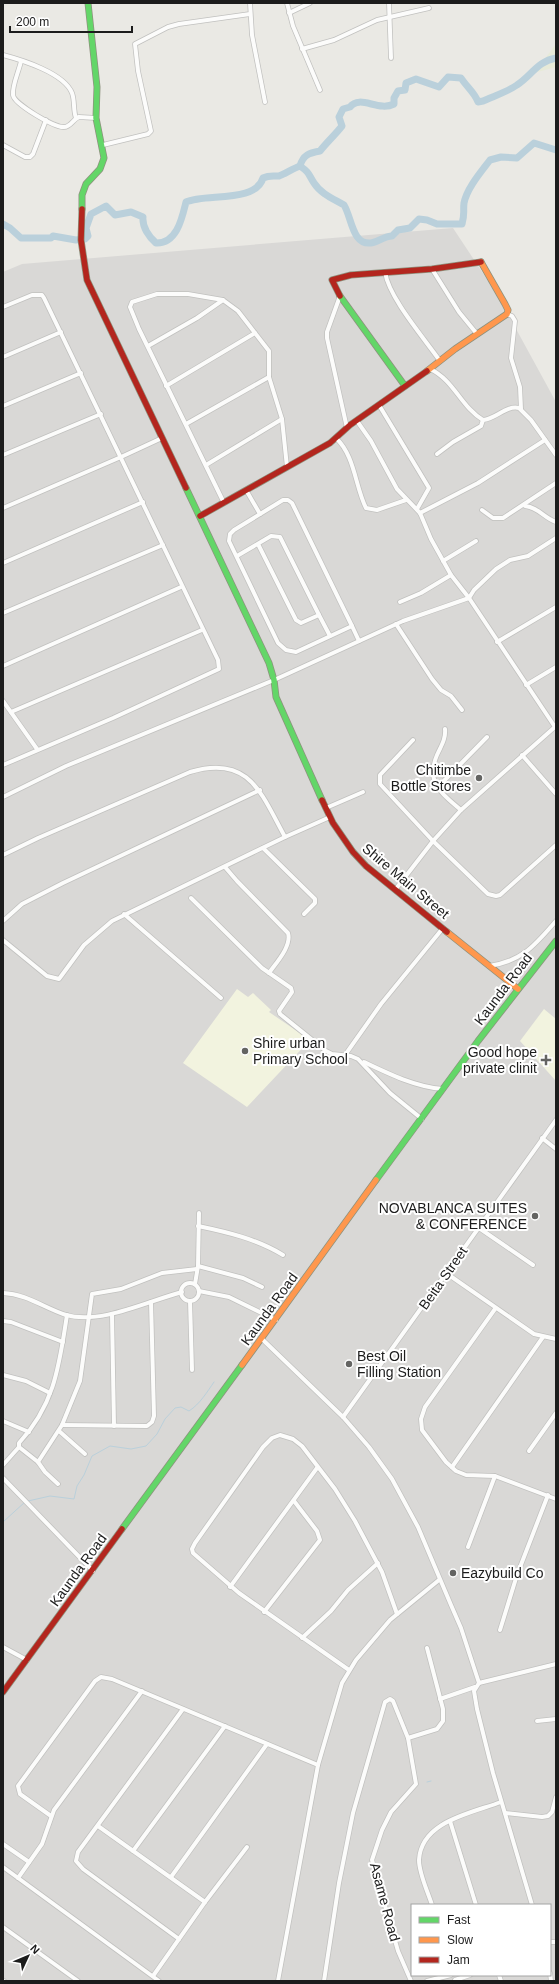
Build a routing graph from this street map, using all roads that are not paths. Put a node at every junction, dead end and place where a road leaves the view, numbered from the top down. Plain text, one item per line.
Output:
1 (88, 3) edge
2 (250, 3) edge
3 (287, 3) edge
4 (310, 3) edge
5 (389, 3) edge
6 (429, 8) dead end
7 (289, 13) junction
8 (250, 14) junction
9 (390, 17) junction
10 (302, 49) junction
11 (3, 55) edge
12 (391, 58) dead end
13 (21, 61) junction
14 (320, 90) dead end
15 (265, 102) dead end
16 (76, 118) junction
17 (96, 118) junction
18 (46, 120) junction
19 (3, 145) edge
20 (103, 145) junction
21 (432, 269) junction
22 (385, 272) junction
23 (340, 296) junction
24 (223, 300) junction
25 (3, 307) edge
26 (507, 314) junction
27 (62, 332) junction
28 (255, 333) junction
29 (477, 334) junction
30 (148, 346) junction
31 (3, 357) edge
32 (440, 360) junction
33 (430, 369) junction
34 (81, 373) junction
35 (269, 377) junction
36 (166, 386) junction
37 (405, 386) junction
38 (379, 405) junction
39 (3, 406) edge
40 (521, 409) junction
41 (101, 414) junction
42 (282, 419) junction
43 (484, 420) junction
44 (357, 421) junction
45 (186, 424) junction
46 (347, 428) junction
47 (162, 438) junction
48 (336, 438) junction
49 (545, 440) junction
50 (436, 454) dead end
51 (3, 455) edge
52 (556, 455) edge
53 (121, 457) junction
54 (206, 465) junction
55 (287, 467) junction
56 (556, 483) edge
57 (246, 490) junction
58 (406, 500) junction
59 (143, 502) junction
60 (224, 503) junction
61 (525, 506) junction
62 (3, 508) edge
63 (482, 510) dead end
64 (419, 511) junction
65 (260, 514) junction
66 (200, 516) junction
67 (556, 522) edge
68 (556, 538) edge
69 (476, 541) dead end
70 (258, 544) junction
71 (163, 545) junction
72 (237, 556) junction
73 (443, 561) junction
74 (3, 563) edge
75 (451, 575) junction
76 (181, 587) junction
77 (469, 598) junction
78 (400, 602) dead end
79 (556, 607) edge
80 (3, 613) edge
81 (319, 615) junction
82 (396, 624) junction
83 (352, 626) junction
84 (202, 630) junction
85 (330, 636) junction
86 (359, 641) junction
87 (497, 642) junction
88 (3, 666) edge
89 (556, 667) edge
90 (274, 680) junction
91 (526, 685) junction
92 (3, 701) edge
93 (462, 710) dead end
94 (11, 712) junction
95 (555, 727) edge
96 (445, 729) dead end
97 (487, 737) dead end
98 (413, 740) dead end
99 (37, 749) junction
100 (522, 755) junction
101 (3, 765) edge
102 (437, 788) junction
103 (260, 790) junction
104 (363, 792) dead end
105 (556, 794) edge
106 (3, 797) edge
107 (326, 808) junction
108 (461, 810) junction
109 (330, 817) junction
110 (285, 837) junction
111 (433, 841) junction
112 (556, 845) edge
113 (263, 848) junction
114 (3, 855) edge
115 (225, 866) junction
116 (395, 890) junction
117 (191, 898) dead end
118 (124, 914) junction
119 (304, 914) dead end
120 (3, 921) edge
121 (556, 921) edge
122 (443, 928) junction
123 (3, 940) edge
124 (556, 941) edge
125 (489, 966) junction
126 (269, 973) junction
127 (518, 989) junction
128 (221, 998) dead end
129 (345, 1055) junction
130 (358, 1060) junction
131 (443, 1089) junction
132 (422, 1119) junction
133 (556, 1120) edge
134 (542, 1138) junction
135 (556, 1150) edge
136 (199, 1213) dead end
137 (198, 1226) junction
138 (479, 1228) junction
139 (283, 1255) dead end
140 (533, 1265) dead end
141 (198, 1268) junction
142 (446, 1273) junction
143 (195, 1284) junction
144 (262, 1287) dead end
145 (199, 1291) junction
146 (182, 1292) junction
147 (3, 1293) edge
148 (190, 1301) junction
149 (152, 1302) junction
150 (495, 1309) junction
151 (67, 1315) junction
152 (112, 1315) junction
153 (89, 1316) junction
154 (276, 1320) junction
155 (3, 1321) edge
156 (543, 1337) junction
157 (262, 1339) junction
158 (556, 1339) edge
159 (62, 1342) junction
160 (192, 1370) dead end
161 (3, 1375) edge
162 (50, 1393) junction
163 (556, 1414) edge
164 (343, 1417) junction
165 (3, 1421) edge
166 (62, 1425) junction
167 (114, 1426) junction
168 (59, 1431) junction
169 (30, 1432) junction
170 (19, 1447) junction
171 (529, 1451) dead end
172 (85, 1454) dead end
173 (3, 1457) edge
174 (7, 1461) junction
175 (38, 1462) junction
176 (3, 1465) edge
177 (317, 1468) junction
178 (452, 1468) junction
179 (495, 1476) junction
180 (3, 1478) edge
181 (58, 1484) dead end
182 (548, 1495) junction
183 (556, 1499) edge
184 (294, 1501) junction
185 (468, 1547) dead end
186 (378, 1563) junction
187 (93, 1570) junction
188 (439, 1580) junction
189 (230, 1586) junction
190 (264, 1612) junction
191 (397, 1614) junction
192 (500, 1630) dead end
193 (302, 1638) junction
194 (3, 1647) edge
195 (427, 1648) dead end
196 (27, 1660) junction
197 (556, 1664) edge
198 (349, 1670) junction
199 (479, 1683) junction
200 (475, 1687) junction
201 (142, 1691) junction
202 (3, 1692) edge
203 (440, 1699) junction
204 (183, 1709) junction
205 (556, 1719) edge
206 (537, 1721) dead end
207 (225, 1726) junction
208 (408, 1738) junction
209 (267, 1744) junction
210 (318, 1765) junction
211 (556, 1797) edge
212 (501, 1802) junction
213 (505, 1813) junction
214 (51, 1816) junction
215 (450, 1821) junction
216 (98, 1826) junction
217 (3, 1844) edge
218 (247, 1847) dead end
219 (133, 1851) junction
220 (29, 1862) junction
221 (3, 1867) edge
222 (170, 1877) junction
223 (18, 1878) junction
224 (205, 1902) junction
225 (432, 1904) edge
226 (476, 1904) edge
227 (532, 1904) edge
228 (3, 1927) edge
229 (180, 1939) junction
230 (153, 1976) junction
231 (464, 1976) edge
232 (453, 1978) edge
233 (78, 1981) edge
234 (159, 1981) edge
235 (278, 1981) edge
236 (324, 1981) edge
237 (411, 1981) edge
238 (427, 1981) edge

1 - 17 street, Shire Main Street
2 - 8 street
3 - 7 street
4 - 7 street
5 - 9 street
6 - 9 street
7 - 10 street
8 - 15 street
8 - 20 street
9 - 10 street
9 - 12 street
10 - 14 street
11 - 13 street
13 - 16 street
13 - 18 street
16 - 17 street
16 - 18 street
17 - 20 street, Shire Main Street
18 - 19 street
20 - 47 street, Shire Main Street
21 - 22 street
21 - 26 street
21 - 29 street
22 - 23 street
22 - 32 street
23 - 37 street
23 - 46 street
24 - 28 street
24 - 30 street
24 - 30 street
25 - 27 street
26 - 29 street
26 - 40 street
27 - 31 street
27 - 34 street
28 - 35 street
28 - 36 street
29 - 32 street
30 - 36 street
32 - 33 street
33 - 37 street
33 - 43 street
34 - 39 street
34 - 41 street
35 - 42 street
35 - 45 street
36 - 45 street
37 - 38 street
38 - 44 street
38 - 64 street
40 - 43 street
40 - 49 street
41 - 51 street
41 - 53 street
42 - 54 street
42 - 55 street
43 - 50 street
44 - 46 street
44 - 58 street
45 - 54 street
46 - 48 street
47 - 53 street
47 - 66 street, Shire Main Street
48 - 55 street
48 - 58 street
49 - 52 street
49 - 64 street
53 - 59 street
53 - 62 street
54 - 60 street
55 - 57 street
56 - 61 street
57 - 60 street
57 - 65 street
58 - 64 street
59 - 71 street
59 - 74 street
60 - 66 street
61 - 63 street
61 - 67 street
64 - 73 street
65 - 72 street
65 - 83 street
66 - 90 street, Shire Main Street
68 - 77 street
69 - 73 street
70 - 72 street
70 - 81 street
70 - 81 street
71 - 76 street
71 - 80 street
72 - 85 street
73 - 75 street
75 - 77 street
75 - 78 street
76 - 84 street
76 - 88 street
77 - 82 street
77 - 87 street
79 - 87 street
81 - 85 street
82 - 86 street
82 - 93 street
83 - 85 street
83 - 86 street
84 - 94 street
84 - 99 street
86 - 90 street
87 - 91 street
89 - 91 street
90 - 106 street
90 - 107 street, Shire Main Street
91 - 95 street
92 - 94 street
94 - 99 street
95 - 100 street
96 - 102 street
97 - 102 street
98 - 111 street
99 - 101 street
100 - 105 street
100 - 108 street
102 - 108 street
103 - 110 street
103 - 114 street
103 - 120 street
104 - 107 street
107 - 109 street, Shire Main Street
108 - 111 street
109 - 110 street
109 - 116 street, Shire Main Street
110 - 113 street
111 - 112 street
111 - 116 street
113 - 115 street
113 - 119 street
115 - 118 street
115 - 126 street
116 - 122 street, Shire Main Street
117 - 126 street
118 - 123 street
118 - 128 street
121 - 125 street
122 - 125 street, Shire Main Street
122 - 129 street
124 - 127 street, Kaunda Road
125 - 127 street, Shire Main Street
126 - 129 street
127 - 131 street, Kaunda Road
129 - 130 street
130 - 131 street
130 - 132 street
131 - 132 street, Kaunda Road
132 - 154 street, Kaunda Road
133 - 134 street, Beita Street
134 - 135 street
134 - 138 street, Beita Street
136 - 137 street
137 - 139 street
137 - 141 street
138 - 140 street
138 - 142 street, Beita Street
141 - 143 street
141 - 144 street
141 - 153 street
142 - 150 street
142 - 164 street, Beita Street
143 - 145 street
143 - 146 street
145 - 148 street
145 - 154 street
146 - 148 street
146 - 149 street
147 - 151 street
148 - 160 street
149 - 152 street
149 - 167 street
150 - 156 street
150 - 178 street
151 - 153 street
151 - 159 street
152 - 153 street
152 - 167 street
153 - 166 street
154 - 157 street, Kaunda Road
155 - 159 street
156 - 158 street
156 - 178 street
157 - 164 street
157 - 187 street, Kaunda Road
159 - 162 street
161 - 162 street
162 - 169 street
163 - 171 street
164 - 188 street
165 - 169 street
166 - 167 street
166 - 168 street
168 - 172 street
168 - 175 street
169 - 170 street
170 - 174 street
170 - 175 street
173 - 174 street
174 - 176 street
175 - 181 street
177 - 184 street
177 - 186 street
177 - 189 street
178 - 179 street
179 - 182 street
179 - 185 street
180 - 187 street
182 - 183 street
182 - 192 street
184 - 189 street
184 - 190 street
186 - 191 street
186 - 193 street
187 - 196 street, Kaunda Road
188 - 191 street
188 - 199 street
189 - 190 street
190 - 193 street
191 - 198 street
193 - 198 street
194 - 196 street
195 - 203 street
196 - 202 street, Kaunda Road
197 - 199 street
198 - 210 street
199 - 200 street
200 - 203 street
200 - 212 street
201 - 204 street
201 - 214 street
201 - 214 street
203 - 208 street
204 - 207 street
204 - 216 street
205 - 206 street
207 - 209 street
207 - 219 street
208 - 236 street
208 - 237 street, Asame Road
209 - 210 street
209 - 222 street
210 - 235 street
211 - 213 street
212 - 213 street
212 - 215 street
213 - 227 street
214 - 220 street
215 - 225 street
215 - 226 street
216 - 219 street
216 - 229 street
217 - 220 street
218 - 224 street
219 - 222 street
220 - 223 street
221 - 223 street
222 - 224 street
223 - 230 street
224 - 229 street
228 - 233 street
229 - 230 street
230 - 234 street
231 - 232 street
232 - 238 street

